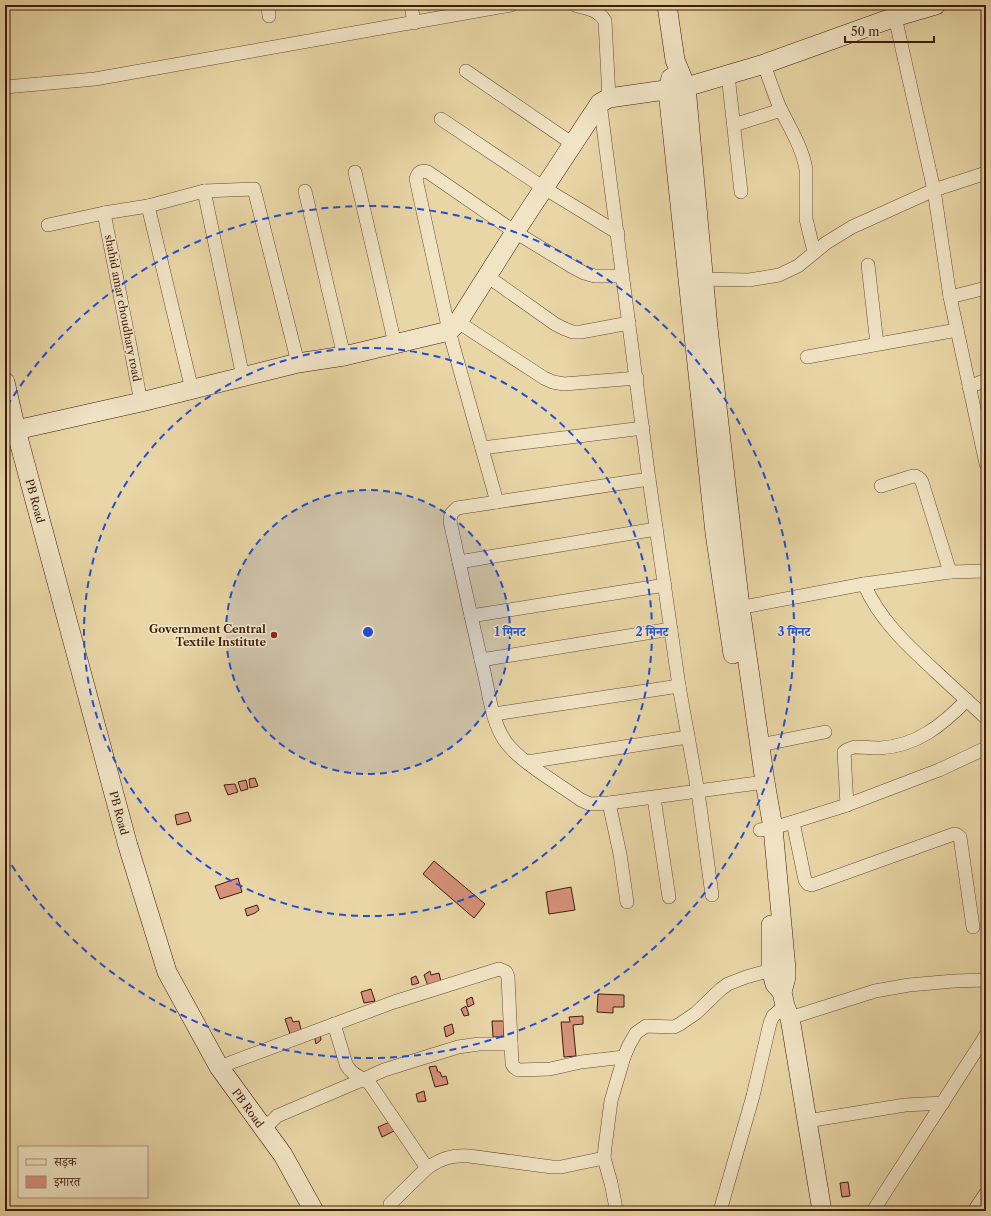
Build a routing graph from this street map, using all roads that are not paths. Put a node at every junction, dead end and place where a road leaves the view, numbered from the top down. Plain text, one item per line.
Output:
1 (411, 5) edge
2 (511, 5) edge
3 (575, 5) edge
4 (667, 5) edge
5 (936, 5) edge
6 (895, 17) junction
7 (414, 23) junction
8 (675, 60) junction
9 (764, 64) junction
10 (466, 71) dead end
11 (728, 75) junction
12 (5, 87) edge
13 (686, 87) junction
14 (668, 91) junction
15 (605, 101) junction
16 (781, 110) junction
17 (441, 119) dead end
18 (734, 125) junction
19 (573, 144) junction
20 (355, 172) dead end
21 (986, 173) edge
22 (544, 188) junction
23 (934, 190) junction
24 (204, 191) junction
25 (305, 191) dead end
26 (741, 192) dead end
27 (148, 206) junction
28 (104, 213) junction
29 (48, 225) dead end
30 (515, 232) junction
31 (618, 233) junction
32 (814, 252) junction
33 (868, 265) dead end
34 (487, 276) junction
35 (623, 276) junction
36 (696, 279) junction
37 (986, 288) edge
38 (950, 298) junction
39 (629, 323) junction
40 (454, 327) junction
41 (957, 330) junction
42 (395, 344) junction
43 (877, 344) junction
44 (344, 356) junction
45 (807, 357) dead end
46 (298, 364) junction
47 (243, 377) junction
48 (637, 378) junction
49 (986, 380) edge
50 (5, 382) edge
51 (969, 387) junction
52 (192, 390) junction
53 (141, 402) junction
54 (643, 428) junction
55 (16, 430) junction
56 (482, 448) junction
57 (986, 464) edge
58 (649, 479) junction
59 (881, 486) dead end
60 (497, 502) junction
61 (656, 529) junction
62 (459, 562) junction
63 (986, 570) edge
64 (950, 572) junction
65 (864, 584) junction
66 (665, 585) junction
67 (734, 609) junction
68 (471, 616) junction
69 (671, 629) junction
70 (481, 660) junction
71 (679, 686) junction
72 (967, 700) junction
73 (494, 714) junction
74 (986, 718) edge
75 (825, 732) dead end
76 (754, 735) junction
77 (688, 737) junction
78 (986, 748) edge
79 (527, 762) junction
80 (759, 782) junction
81 (698, 792) junction
82 (654, 798) junction
83 (609, 803) junction
84 (847, 805) junction
85 (793, 822) junction
86 (766, 829) junction
87 (712, 895) dead end
88 (669, 897) dead end
89 (627, 902) dead end
90 (973, 927) dead end
91 (778, 970) junction
92 (986, 980) edge
93 (786, 1005) junction
94 (334, 1024) junction
95 (986, 1035) edge
96 (511, 1044) junction
97 (624, 1057) junction
98 (219, 1067) junction
99 (364, 1079) junction
100 (942, 1103) junction
101 (807, 1121) junction
102 (264, 1129) junction
103 (604, 1158) junction
104 (428, 1168) junction
105 (986, 1193) edge
106 (314, 1211) edge
107 (391, 1211) edge
108 (616, 1211) edge
109 (720, 1211) edge
110 (822, 1211) edge
111 (873, 1211) edge
112 (974, 1211) edge

1 - 7 street
2 - 7 street
3 - 15 street
4 - 8 street
5 - 6 street
6 - 9 street
6 - 23 street
7 - 12 street
8 - 13 street
8 - 14 street
9 - 11 street
9 - 16 street
10 - 19 street
11 - 13 street
11 - 18 street
13 - 14 street
13 - 36 street
14 - 15 street
14 - 36 street
15 - 19 street
15 - 31 street
16 - 18 street
16 - 32 street
17 - 22 street
18 - 26 street
19 - 22 street
20 - 42 street
21 - 23 street
22 - 30 street
22 - 31 street
23 - 32 street
23 - 38 street
24 - 27 street
24 - 46 street
24 - 47 street
25 - 44 street
27 - 28 street
27 - 52 street
28 - 29 street
28 - 53 street, shahid amar choudhary road
30 - 34 street
30 - 35 street
30 - 40 street
31 - 35 street
32 - 36 street
33 - 43 street
34 - 39 street
34 - 40 street
35 - 39 street
36 - 67 street
37 - 38 street
38 - 41 street
39 - 48 street
40 - 42 street
40 - 48 street
40 - 56 street
41 - 43 street
41 - 51 street
42 - 44 street
43 - 45 street
44 - 46 street
46 - 47 street
47 - 52 street
48 - 54 street
49 - 51 street
50 - 55 street, PB Road
51 - 57 street
52 - 53 street
53 - 55 street
54 - 56 street
54 - 58 street
55 - 98 street, PB Road
56 - 60 street
58 - 60 street
58 - 61 street
59 - 64 street
60 - 62 street
61 - 62 street
61 - 66 street
62 - 68 street
63 - 64 street
64 - 65 street
65 - 67 street
65 - 72 street
66 - 68 street
66 - 69 street
67 - 76 street
68 - 70 street
69 - 70 street
69 - 71 street
70 - 73 street
71 - 73 street
71 - 77 street
72 - 74 street
72 - 84 street
73 - 79 street
75 - 76 street
76 - 80 street
77 - 79 street
77 - 81 street
78 - 84 street
79 - 83 street
80 - 81 street
80 - 86 street
81 - 82 street
81 - 87 street
82 - 83 street
82 - 88 street
83 - 89 street
84 - 85 street
85 - 86 street
85 - 90 street
86 - 91 street
91 - 93 street
91 - 97 street
92 - 93 street
93 - 101 street
93 - 109 street
94 - 96 street
94 - 98 street
94 - 99 street
95 - 100 street
96 - 97 street
96 - 99 street
97 - 103 street
98 - 102 street, PB Road
99 - 102 street
99 - 104 street
100 - 101 street
100 - 111 street
101 - 110 street
102 - 106 street, PB Road
103 - 104 street
103 - 108 street
104 - 107 street
105 - 112 street

